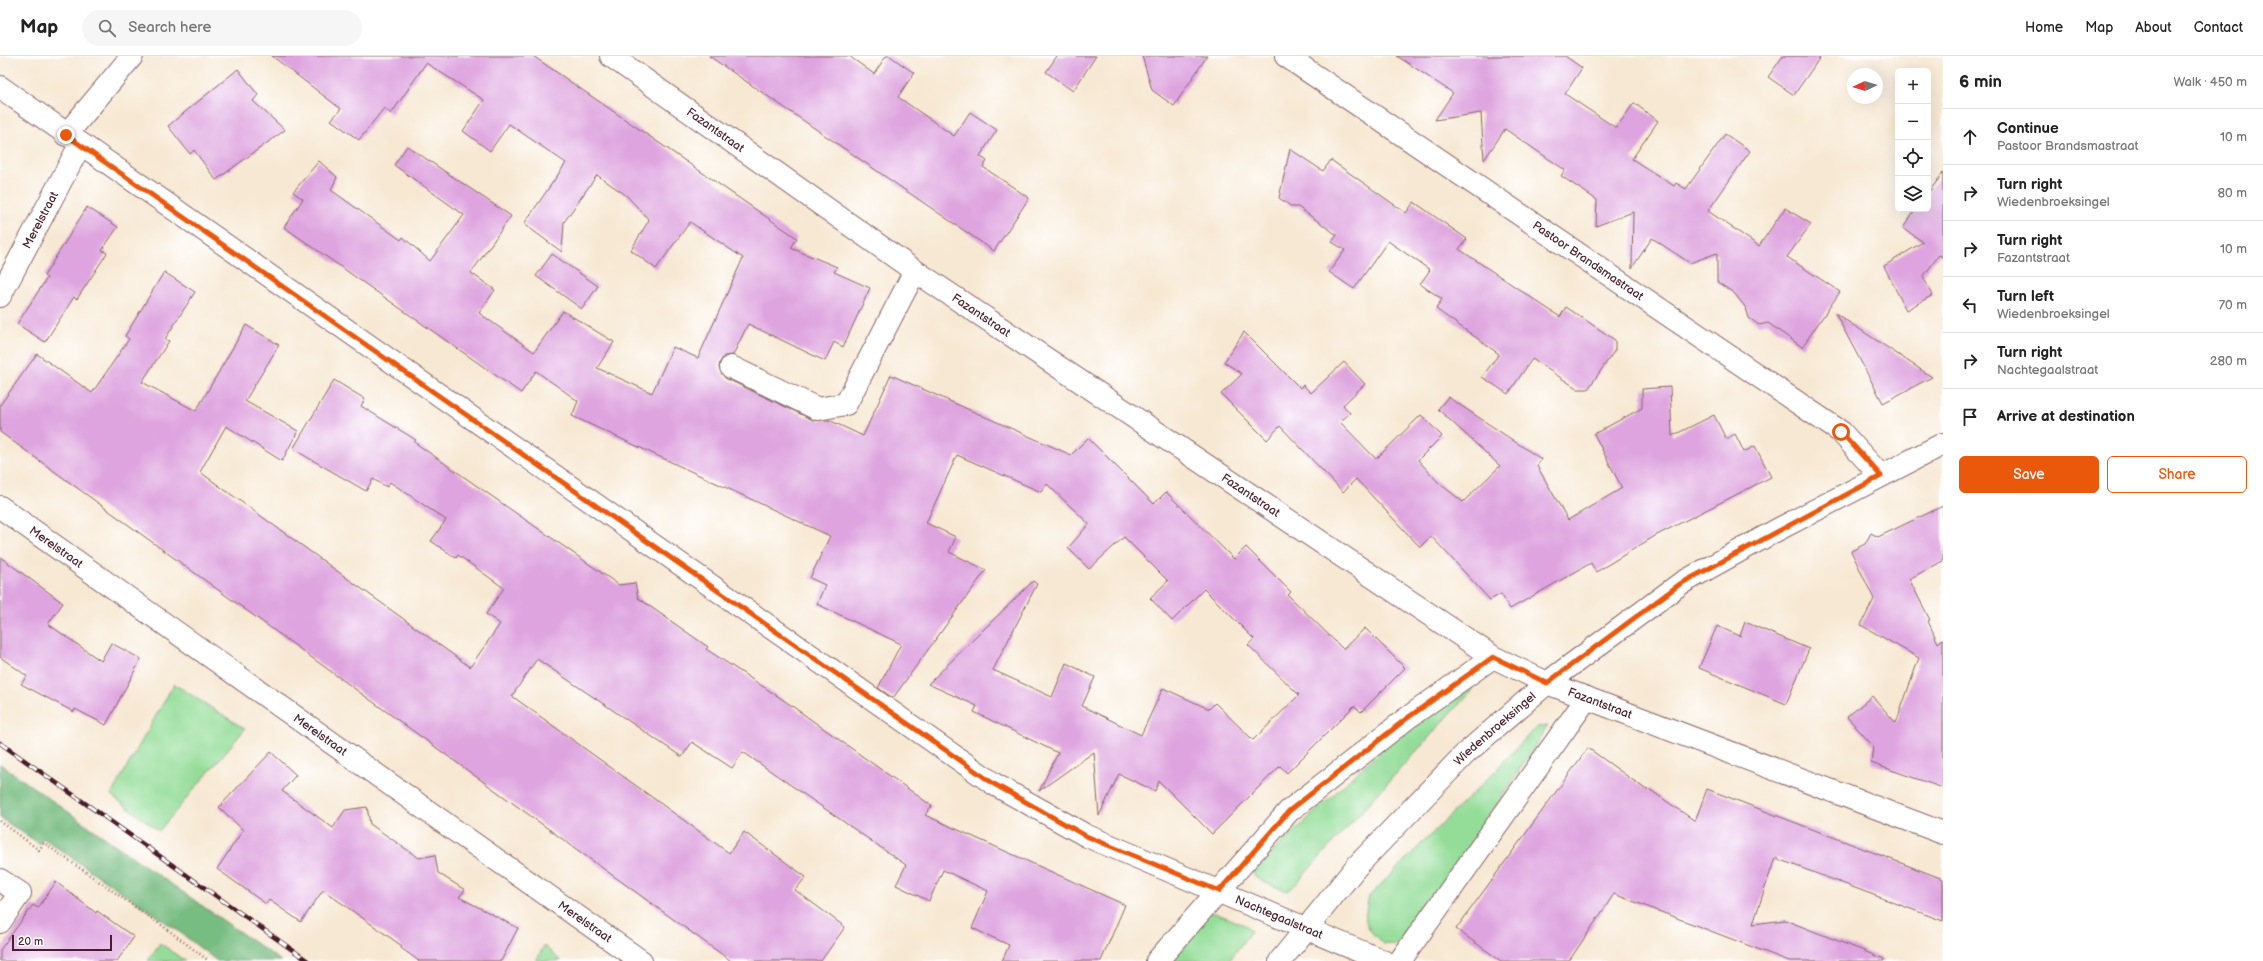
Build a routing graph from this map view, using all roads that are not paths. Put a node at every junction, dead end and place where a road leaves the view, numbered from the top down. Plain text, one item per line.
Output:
1 (132, 56) edge
2 (611, 56) edge
3 (1286, 56) edge
4 (0, 88) edge
5 (73, 140) junction
6 (915, 271) junction
7 (0, 296) edge
8 (731, 367) dead end
9 (1943, 444) edge
10 (1881, 476) junction
11 (0, 508) edge
12 (1493, 657) junction
13 (1547, 683) junction
14 (1587, 698) junction
15 (1943, 833) edge
16 (0, 880) edge
17 (1219, 891) junction
18 (0, 922) edge
19 (1306, 929) junction
20 (642, 961) edge
21 (1157, 961) edge
22 (1280, 961) edge
23 (1383, 961) edge
24 (1400, 961) edge

1 - 5 street, Merelstraat
2 - 6 street, Fazantstraat
3 - 10 street, Pastoor Brandsmastraat
4 - 5 street, Nachtegaalstraat
5 - 7 street, Merelstraat
5 - 17 street, Nachtegaalstraat
6 - 8 street
6 - 12 street, Fazantstraat
9 - 10 street, Wiedenbroeksingel
10 - 13 street, Wiedenbroeksingel
11 - 20 street, Merelstraat
12 - 13 street, Fazantstraat
12 - 17 street
13 - 14 street, Fazantstraat
13 - 19 street, Wiedenbroeksingel
14 - 15 street, Fazantstraat
14 - 24 street
16 - 18 street
17 - 19 street, Nachtegaalstraat
17 - 21 street
19 - 22 street, Wiedenbroeksingel
19 - 23 street, Nachtegaalstraat

